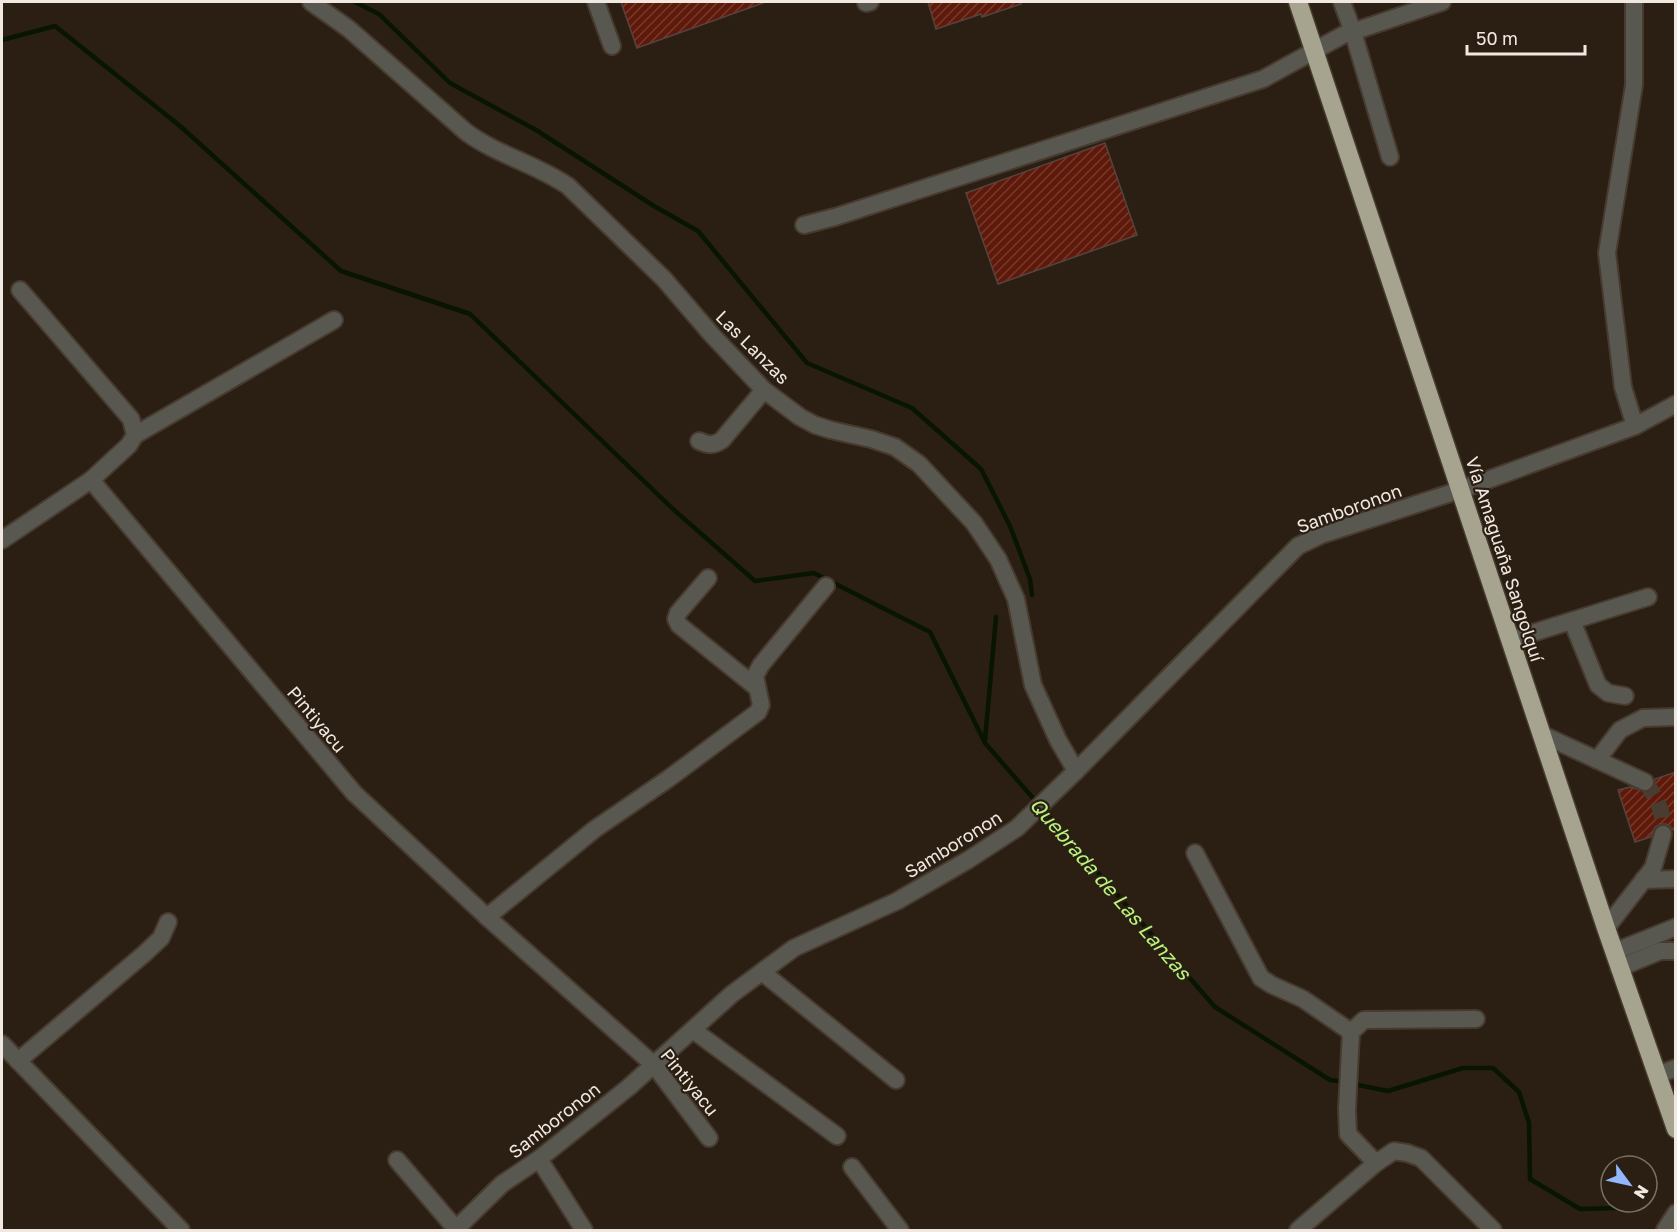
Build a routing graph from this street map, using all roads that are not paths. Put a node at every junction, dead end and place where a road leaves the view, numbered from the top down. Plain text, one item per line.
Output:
1 (311, 2) edge
2 (596, 2) edge
3 (1298, 2) edge
4 (1342, 2) edge
5 (1442, 2) edge
6 (1634, 2) edge
7 (1353, 32) junction
8 (612, 46) dead end
9 (1314, 50) junction
10 (1390, 157) dead end
11 (804, 225) dead end
12 (20, 290) dead end
13 (334, 320) dead end
14 (764, 390) junction
15 (1676, 404) edge
16 (1635, 426) junction
17 (135, 435) junction
18 (699, 441) dead end
19 (91, 480) junction
20 (1460, 490) junction
21 (2, 540) edge
22 (708, 578) dead end
23 (826, 586) dead end
24 (1648, 597) dead end
25 (1572, 621) junction
26 (1510, 640) junction
27 (756, 687) junction
28 (1625, 696) dead end
29 (1676, 717) edge
30 (1541, 734) junction
31 (1597, 760) junction
32 (1071, 775) junction
33 (1645, 782) tunnel mouth
34 (1663, 834) tunnel mouth
35 (1195, 853) dead end
36 (1676, 879) edge
37 (1643, 880) junction
38 (487, 917) junction
39 (168, 922) dead end
40 (1676, 927) edge
41 (1606, 928) junction
42 (1676, 951) edge
43 (1617, 960) junction
44 (762, 972) junction
45 (1476, 1019) dead end
46 (693, 1030) junction
47 (1351, 1032) junction
48 (2, 1044) edge
49 (18, 1061) junction
50 (654, 1065) junction
51 (1676, 1068) edge
52 (1657, 1075) junction
53 (896, 1080) dead end
54 (1676, 1129) edge
55 (837, 1136) dead end
56 (710, 1138) dead end
57 (539, 1159) junction
58 (397, 1160) dead end
59 (1376, 1163) junction
60 (852, 1167) dead end
61 (1676, 1213) edge
62 (181, 1230) edge
63 (455, 1230) edge
64 (584, 1230) edge
65 (900, 1230) edge
66 (1298, 1230) edge
67 (1493, 1230) edge
68 (1665, 1230) edge

1 - 14 street, Las Lanzas
2 - 8 street
3 - 9 highway, Vía Amaguaña Sangolquí
4 - 7 street
5 - 7 street
6 - 16 street
7 - 9 street
7 - 10 street
9 - 11 street
9 - 20 highway, Vía Amaguaña Sangolquí
12 - 17 street
13 - 17 street
14 - 18 street
14 - 32 street, Las Lanzas
15 - 16 street, Samboronon
16 - 20 street, Samboronon
17 - 19 street
19 - 21 street
19 - 38 street, Pintiyacu
20 - 26 highway, Vía Amaguaña Sangolquí
20 - 32 street, Samboronon
22 - 27 street
23 - 27 street
24 - 25 street
25 - 26 street
25 - 28 street
26 - 30 highway, Vía Amaguaña Sangolquí
27 - 38 street
29 - 31 street
30 - 31 street
30 - 41 highway, Vía Amaguaña Sangolquí
31 - 33 street
32 - 44 street, Samboronon
34 - 37 street
35 - 47 street
36 - 37 street
37 - 41 street
38 - 50 street, Pintiyacu
39 - 49 street
40 - 43 street
41 - 43 highway, Vía Amaguaña Sangolquí
42 - 43 street
43 - 52 highway, Vía Amaguaña Sangolquí
44 - 46 street, Samboronon
44 - 53 street
45 - 47 street
46 - 50 street, Samboronon
46 - 55 street
47 - 59 street
48 - 49 street
49 - 62 street
50 - 56 street, Pintiyacu
50 - 57 street, Samboronon
51 - 52 street
52 - 54 highway, Vía Amaguaña Sangolquí
57 - 63 street, Samboronon
57 - 64 street
58 - 63 street
59 - 66 street
59 - 67 street
60 - 65 street
61 - 68 street

